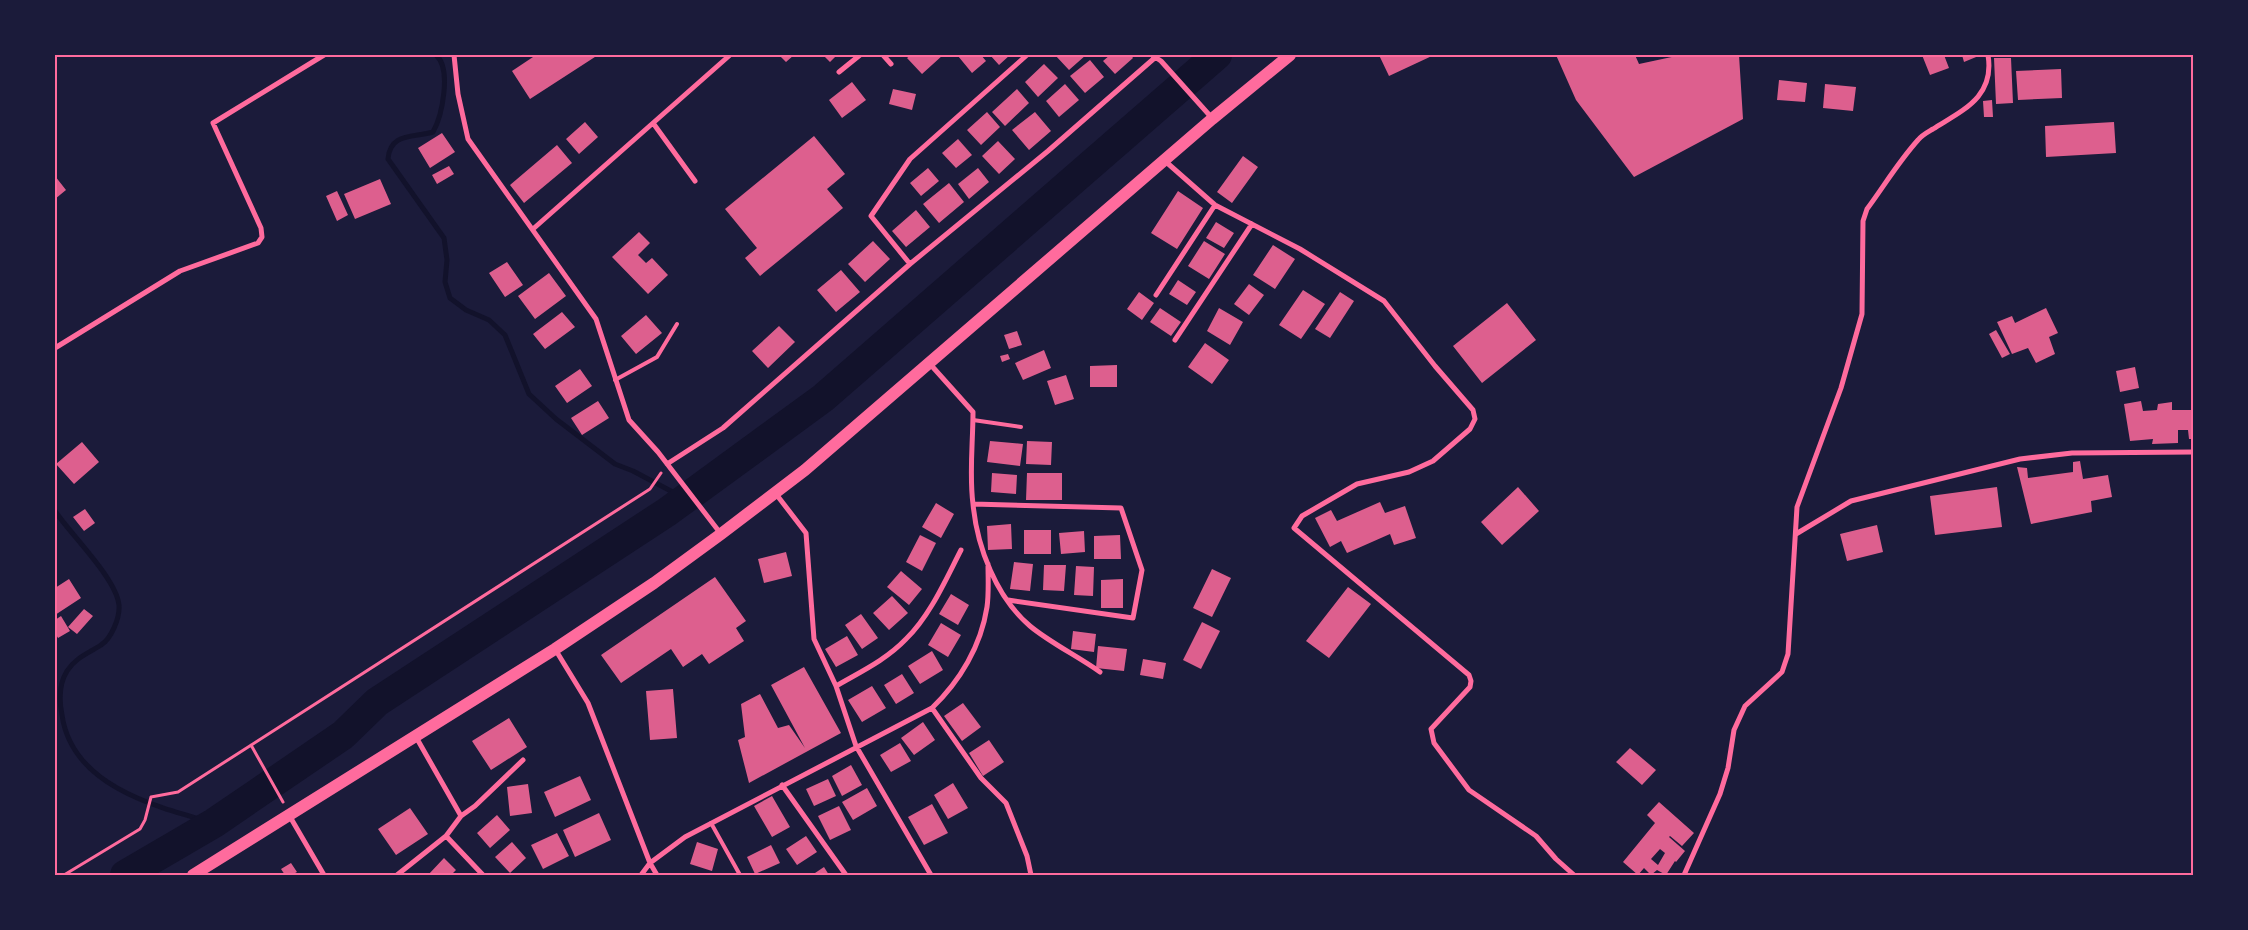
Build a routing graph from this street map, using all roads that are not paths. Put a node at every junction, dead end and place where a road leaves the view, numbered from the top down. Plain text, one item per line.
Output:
1 (324, 55) edge
2 (454, 55) edge
3 (730, 55) edge
4 (860, 55) edge
5 (883, 55) edge
6 (1027, 55) edge
7 (1290, 55) edge
8 (1988, 55) edge
9 (1155, 56) edge
10 (891, 64) dead end
11 (839, 72) dead end
12 (1212, 119) junction
13 (653, 123) junction
14 (1164, 161) junction
15 (695, 181) dead end
16 (1215, 205) junction
17 (1252, 224) junction
18 (533, 230) junction
19 (910, 264) junction
20 (1156, 296) dead end
21 (677, 324) dead end
22 (1175, 340) dead end
23 (55, 348) edge
24 (929, 363) junction
25 (616, 380) junction
26 (973, 420) junction
27 (1021, 427) dead end
28 (2193, 452) edge
29 (667, 464) junction
30 (775, 493) junction
31 (973, 504) junction
32 (721, 534) junction
33 (1796, 534) junction
34 (961, 550) dead end
35 (988, 564) junction
36 (1008, 600) junction
37 (555, 649) junction
38 (1100, 672) dead end
39 (836, 686) junction
40 (932, 708) junction
41 (414, 735) junction
42 (856, 746) junction
43 (523, 760) dead end
44 (782, 785) junction
45 (289, 814) junction
46 (461, 816) junction
47 (711, 822) junction
48 (446, 836) junction
49 (650, 863) junction
50 (193, 875) edge
51 (324, 875) edge
52 (397, 875) edge
53 (483, 875) edge
54 (641, 875) edge
55 (657, 875) edge
56 (740, 875) edge
57 (846, 875) edge
58 (930, 875) edge
59 (1031, 875) edge
60 (1574, 875) edge
61 (1684, 875) edge

1 - 23 street
2 - 18 street
3 - 13 street
4 - 11 street
5 - 10 street
6 - 19 street
7 - 12 main road
8 - 33 street
9 - 12 street
9 - 19 street
12 - 14 main road
13 - 15 street
13 - 18 street
14 - 16 street
14 - 24 main road
16 - 17 street
16 - 20 street
17 - 22 street
17 - 60 street
18 - 25 street
19 - 29 street
21 - 25 lane
24 - 26 street
24 - 30 main road
25 - 29 street
26 - 27 lane
26 - 31 street
28 - 33 street
29 - 32 street
30 - 32 main road
30 - 39 street
31 - 35 street
31 - 36 street
32 - 37 main road
33 - 61 street
34 - 39 street
35 - 36 street
35 - 40 street
36 - 38 street
37 - 41 main road
37 - 49 street
39 - 42 street
40 - 42 street
40 - 59 street
41 - 45 main road
41 - 46 street
42 - 44 street
42 - 58 street
43 - 46 street
44 - 47 street
44 - 57 street
45 - 50 main road
45 - 51 street
46 - 48 street
47 - 49 street
47 - 56 lane
48 - 52 street
48 - 53 street
49 - 54 street
49 - 55 street

